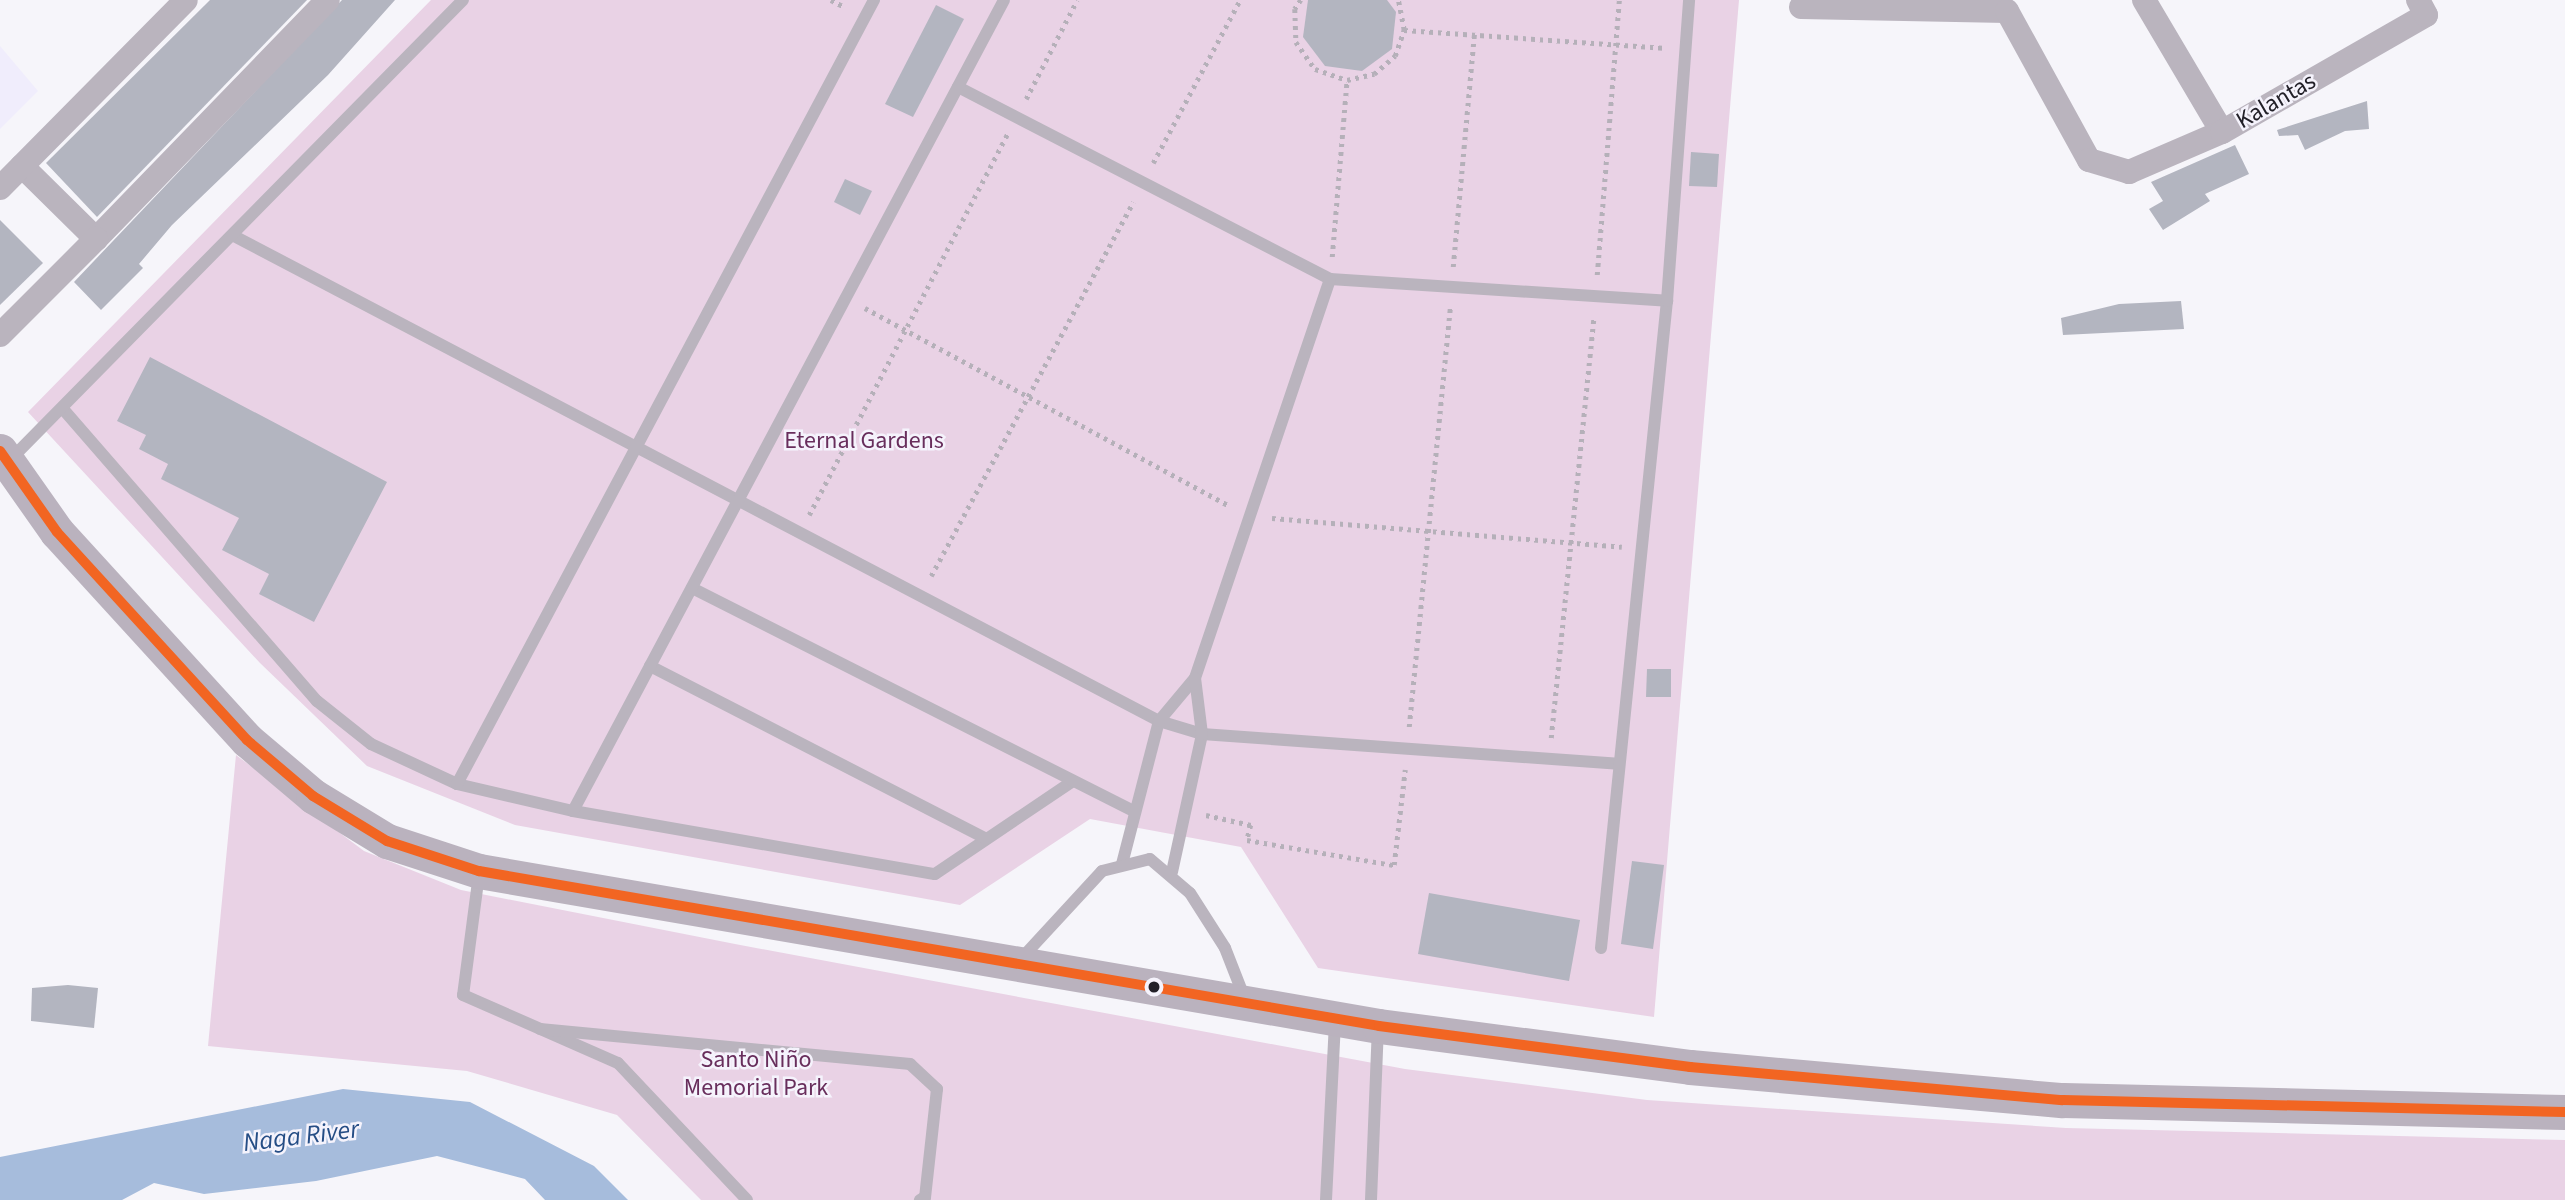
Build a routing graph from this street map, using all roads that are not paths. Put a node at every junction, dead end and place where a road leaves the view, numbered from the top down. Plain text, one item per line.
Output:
1 (186, 0) edge
2 (328, 0) edge
3 (463, 0) edge
4 (874, 0) edge
5 (1004, 0) edge
6 (1689, 0) edge
7 (2144, 0) edge
8 (1801, 7) dead end
9 (2422, 8) edge
10 (958, 87) junction
11 (2222, 132) junction
12 (22, 166) junction
13 (0, 188) edge
14 (234, 236) junction
15 (96, 239) junction
16 (1330, 279) junction
17 (1667, 300) junction
18 (0, 335) edge
19 (63, 409) junction
20 (638, 448) junction
21 (4, 456) edge
22 (738, 500) junction
23 (692, 588) junction
24 (650, 666) junction
25 (1195, 678) junction
26 (1159, 721) junction
27 (1202, 734) junction
28 (1618, 764) junction
29 (1073, 780) junction
30 (457, 784) junction
31 (573, 811) junction
32 (1135, 812) junction
33 (986, 839) junction
34 (1122, 864) junction
35 (479, 871) junction
36 (1172, 872) junction
37 (1601, 948) dead end
38 (1017, 964) junction
39 (1247, 1002) junction
40 (1335, 1018) junction
41 (1379, 1026) junction
42 (540, 1029) junction
43 (2565, 1112) edge
44 (747, 1200) edge
45 (920, 1200) edge
46 (1326, 1200) edge
47 (1371, 1200) edge

1 - 12 street
2 - 15 street
3 - 14 lane
4 - 20 lane
5 - 10 lane
6 - 17 lane
7 - 11 street, Kalantas
8 - 11 street
9 - 11 street, Kalantas
10 - 16 lane
10 - 22 lane
12 - 13 street
12 - 15 street
14 - 19 lane
14 - 20 lane
15 - 18 street
16 - 17 lane
16 - 25 lane
17 - 28 lane
19 - 21 lane
19 - 30 lane
20 - 22 lane
20 - 30 lane
21 - 35 main road
22 - 23 lane
22 - 26 lane
23 - 24 lane
23 - 29 lane
24 - 31 lane
24 - 33 lane
25 - 26 lane
25 - 27 lane
26 - 27 lane
26 - 32 lane
27 - 28 lane
27 - 36 lane
28 - 37 lane
29 - 32 lane
29 - 33 lane
30 - 31 lane
31 - 33 lane
32 - 34 lane
34 - 36 lane
34 - 38 lane
35 - 38 main road
35 - 42 lane
36 - 39 lane
38 - 39 main road
39 - 40 main road
40 - 41 main road
40 - 46 lane
41 - 43 main road
41 - 47 lane
42 - 44 lane
42 - 45 lane

